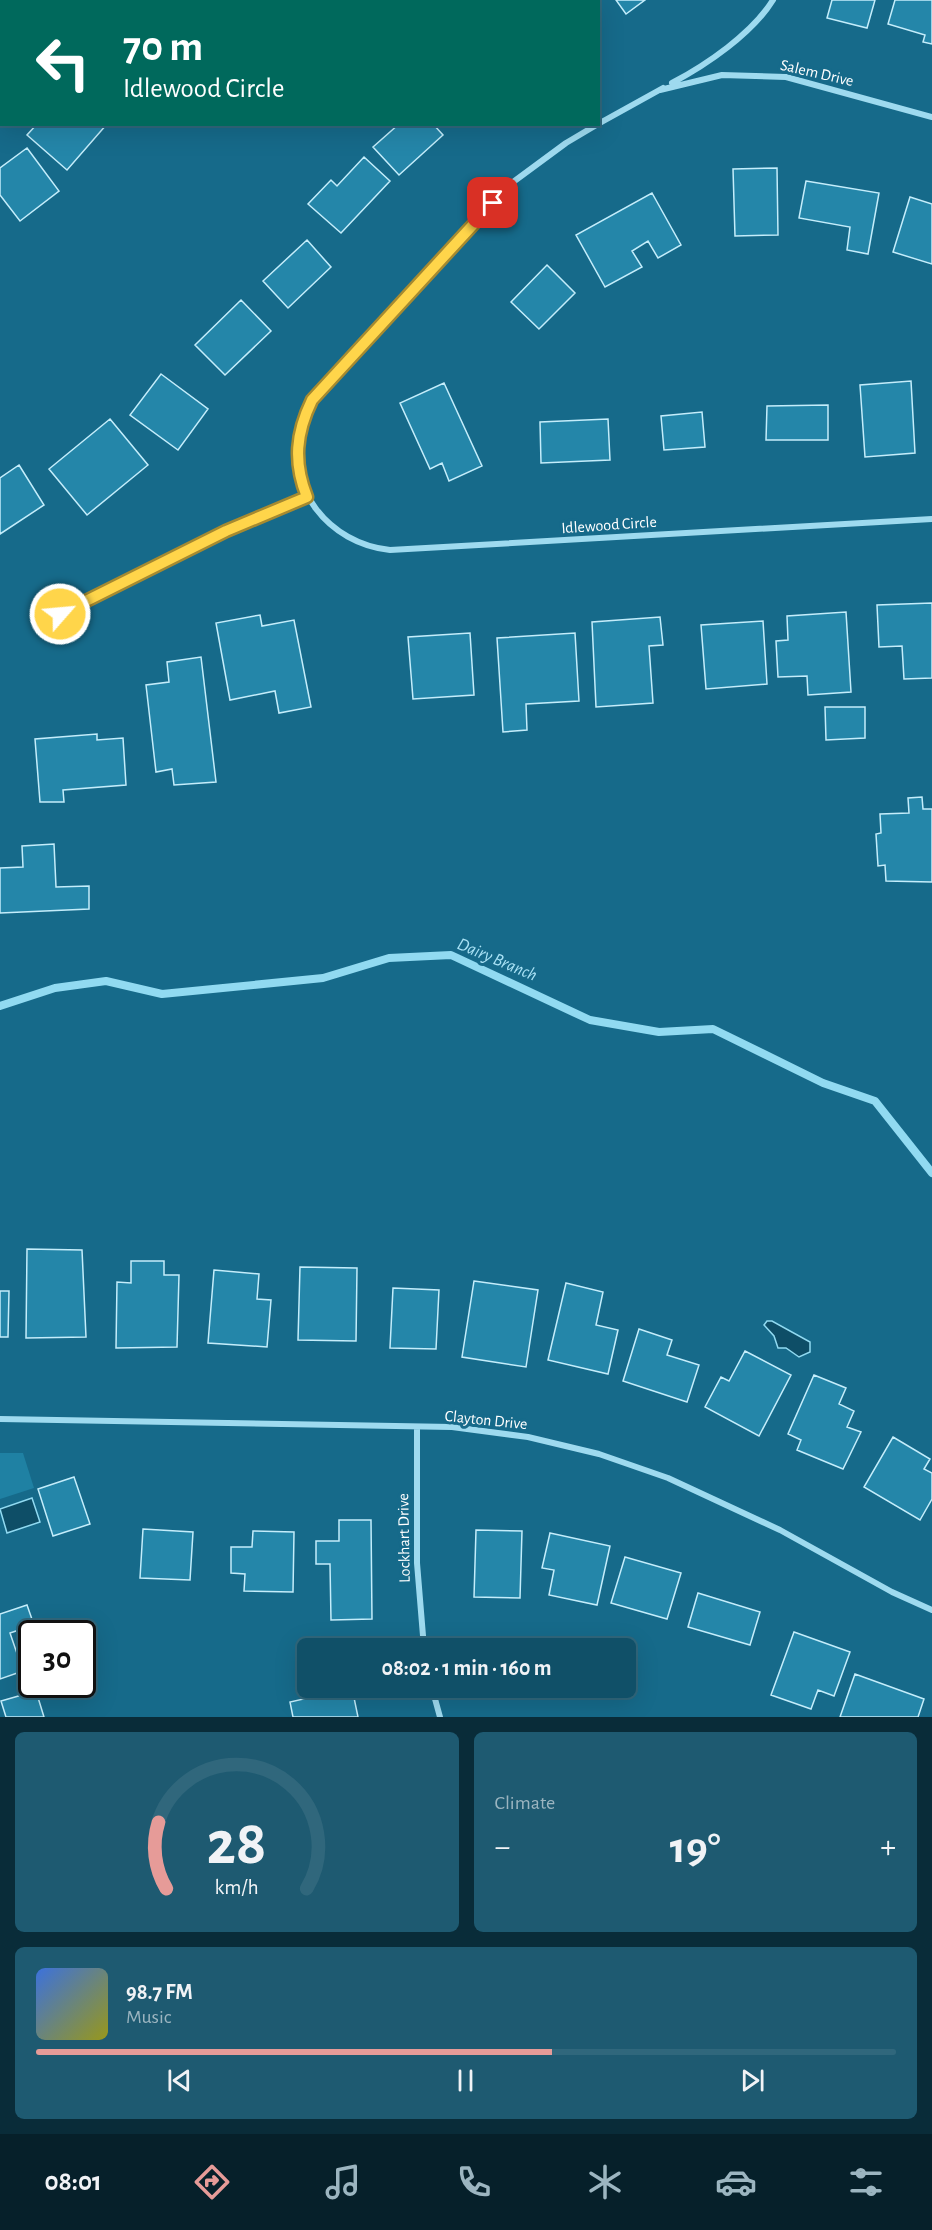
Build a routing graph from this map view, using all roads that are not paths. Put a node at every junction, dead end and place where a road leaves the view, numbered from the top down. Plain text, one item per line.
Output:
1 (772, 0) edge
2 (660, 90) junction
3 (932, 117) edge
4 (600, 123) edge
5 (594, 126) edge
6 (307, 497) junction
7 (932, 519) edge
8 (60, 614) dead end
9 (0, 1419) edge
10 (417, 1427) junction
11 (932, 1610) edge
12 (423, 1638) edge
13 (435, 1698) edge
14 (440, 1717) edge

1 - 2 street, Idlewood Circle
2 - 3 street, Salem Drive
2 - 4 street, Idlewood Circle
5 - 6 street, Idlewood Circle
6 - 7 street, Idlewood Circle
6 - 8 street
9 - 10 street, Clayton Drive
10 - 11 street, Clayton Drive
10 - 12 street, Lockhart Drive
13 - 14 street

